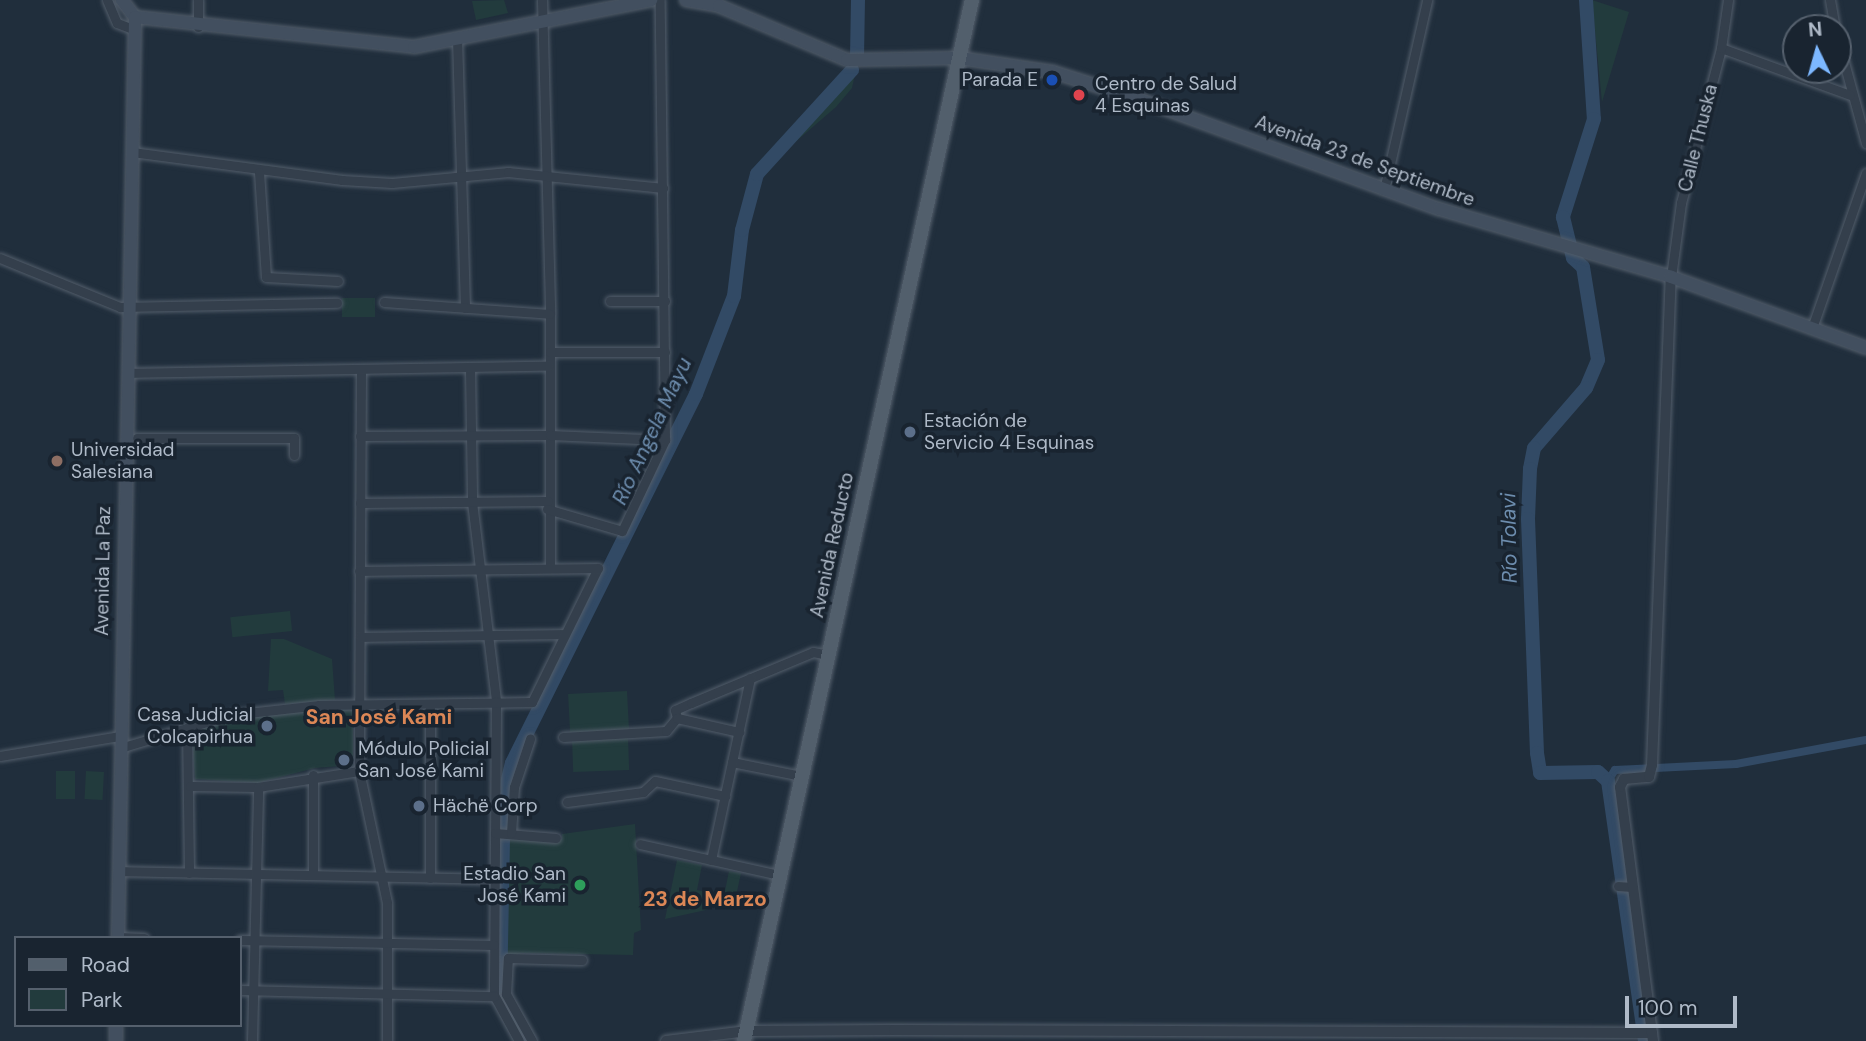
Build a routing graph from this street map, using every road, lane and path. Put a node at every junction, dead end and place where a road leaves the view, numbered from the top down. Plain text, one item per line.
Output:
1 (107, 0) edge
2 (122, 0) edge
3 (198, 0) edge
4 (542, 0) edge
5 (651, 0) edge
6 (660, 0) edge
7 (686, 0) edge
8 (972, 0) edge
9 (1427, 0) edge
10 (1728, 0) edge
11 (135, 16) junction
12 (542, 19) junction
13 (198, 27) junction
14 (135, 30) junction
15 (457, 37) junction
16 (1721, 48) junction
17 (959, 58) junction
18 (1848, 84) edge
19 (1850, 95) junction
20 (1866, 143) edge
21 (132, 152) junction
22 (259, 172) junction
23 (1866, 173) edge
24 (546, 174) junction
25 (461, 177) junction
26 (663, 188) junction
27 (1384, 190) junction
28 (0, 258) edge
29 (1671, 277) junction
30 (338, 281) dead end
31 (610, 301) dead end
32 (665, 301) junction
33 (384, 302) dead end
34 (337, 303) dead end
35 (128, 306) junction
36 (465, 308) junction
37 (550, 314) junction
38 (1812, 328) junction
39 (1866, 348) edge
40 (550, 352) junction
41 (665, 352) junction
42 (550, 366) junction
43 (470, 368) junction
44 (361, 369) junction
45 (127, 373) junction
46 (550, 435) junction
47 (360, 436) junction
48 (469, 436) junction
49 (138, 438) dead end
50 (666, 440) junction
51 (294, 455) dead end
52 (472, 502) junction
53 (360, 503) junction
54 (547, 505) junction
55 (550, 568) junction
56 (477, 569) junction
57 (359, 570) junction
58 (564, 634) junction
59 (488, 635) junction
60 (359, 637) junction
61 (828, 655) junction
62 (750, 678) junction
63 (496, 701) junction
64 (360, 704) junction
65 (430, 704) junction
66 (677, 718) junction
67 (187, 728) junction
68 (739, 732) junction
69 (563, 737) dead end
70 (530, 739) dead end
71 (120, 742) junction
72 (0, 756) edge
73 (732, 762) junction
74 (359, 771) junction
75 (313, 775) junction
76 (801, 776) junction
77 (190, 786) junction
78 (258, 787) junction
79 (725, 796) junction
80 (567, 802) dead end
81 (495, 833) junction
82 (511, 833) junction
83 (556, 838) dead end
84 (640, 845) dead end
85 (711, 860) junction
86 (119, 871) junction
87 (189, 873) junction
88 (255, 874) junction
89 (313, 875) junction
90 (779, 875) junction
91 (382, 877) junction
92 (430, 878) junction
93 (495, 879) junction
94 (118, 936) edge
95 (242, 940) edge
96 (253, 940) junction
97 (388, 943) junction
98 (494, 945) junction
99 (582, 960) dead end
100 (242, 990) edge
101 (251, 990) junction
102 (387, 993) junction
103 (494, 996) junction
104 (1647, 1035) edge
105 (746, 1036) edge
106 (252, 1041) edge
107 (387, 1041) edge
108 (519, 1041) edge
109 (532, 1041) edge
110 (666, 1041) edge

1 - 14 street
2 - 11 main road
3 - 13 street
4 - 12 street
5 - 12 main road
6 - 26 street
7 - 17 main road, Avenida 23 de Septiembre
8 - 17 main road, Avenida Reducto
9 - 27 street
10 - 16 street, Calle Thuska
11 - 13 main road
11 - 14 main road, Avenida La Paz
12 - 15 main road
12 - 24 street
13 - 15 main road
14 - 21 main road, Avenida La Paz
15 - 25 street
16 - 19 street
16 - 29 street, Calle Thuska
17 - 27 main road, Avenida 23 de Septiembre
17 - 61 main road, Avenida Reducto
18 - 19 street
19 - 20 street
21 - 22 street
21 - 35 main road, Avenida La Paz
22 - 25 street
22 - 30 street
23 - 38 street
24 - 25 street
24 - 26 street
24 - 37 street
25 - 36 street
26 - 32 street
27 - 29 main road, Avenida 23 de Septiembre
28 - 35 street
29 - 38 main road, Avenida 23 de Septiembre
29 - 104 street
31 - 32 street
32 - 41 street
33 - 36 street
34 - 35 street
35 - 45 main road, Avenida La Paz
36 - 37 street
37 - 40 street
38 - 39 main road, Avenida 23 de Septiembre
40 - 41 street
40 - 42 street
41 - 50 street
42 - 43 street
42 - 46 street
43 - 44 street
43 - 48 street
44 - 45 street
44 - 47 street
45 - 71 main road, Avenida La Paz
46 - 48 street
46 - 50 street
46 - 54 street
47 - 48 street
47 - 53 street
48 - 52 street
49 - 51 street
50 - 54 street
52 - 53 street
52 - 54 street
52 - 56 street
53 - 57 street
54 - 55 street
55 - 56 street
55 - 58 street
56 - 57 street
56 - 59 street
57 - 60 street
58 - 59 street
58 - 63 street
59 - 60 street
59 - 63 street
60 - 64 street
61 - 62 street
61 - 76 main road, Avenida Reducto
62 - 66 street
62 - 68 street
63 - 65 street
63 - 81 street
64 - 65 street
64 - 67 street
64 - 74 street
65 - 92 street
66 - 68 street
66 - 69 street
67 - 71 street
67 - 77 street
68 - 73 street
70 - 82 street
71 - 72 street
71 - 86 main road, Avenida La Paz
73 - 76 street
73 - 79 street
74 - 75 street
74 - 91 street
75 - 78 street
75 - 89 street
76 - 90 main road, Avenida Reducto
77 - 78 street
77 - 87 street
78 - 88 street
79 - 80 street
79 - 85 street
81 - 82 street
81 - 93 street
82 - 83 street
84 - 85 street
85 - 90 street
86 - 87 street
86 - 94 main road, Avenida La Paz
87 - 88 street
88 - 89 street
88 - 96 street
89 - 91 street
90 - 105 main road, Avenida Reducto
91 - 92 street
91 - 97 street
92 - 93 street
93 - 98 street
95 - 96 street
96 - 97 street
96 - 101 street
97 - 98 street
97 - 102 street
98 - 103 street
99 - 109 street
100 - 101 street
101 - 102 street
101 - 106 street
102 - 103 street
102 - 107 street
103 - 108 street
104 - 105 street
105 - 110 street

